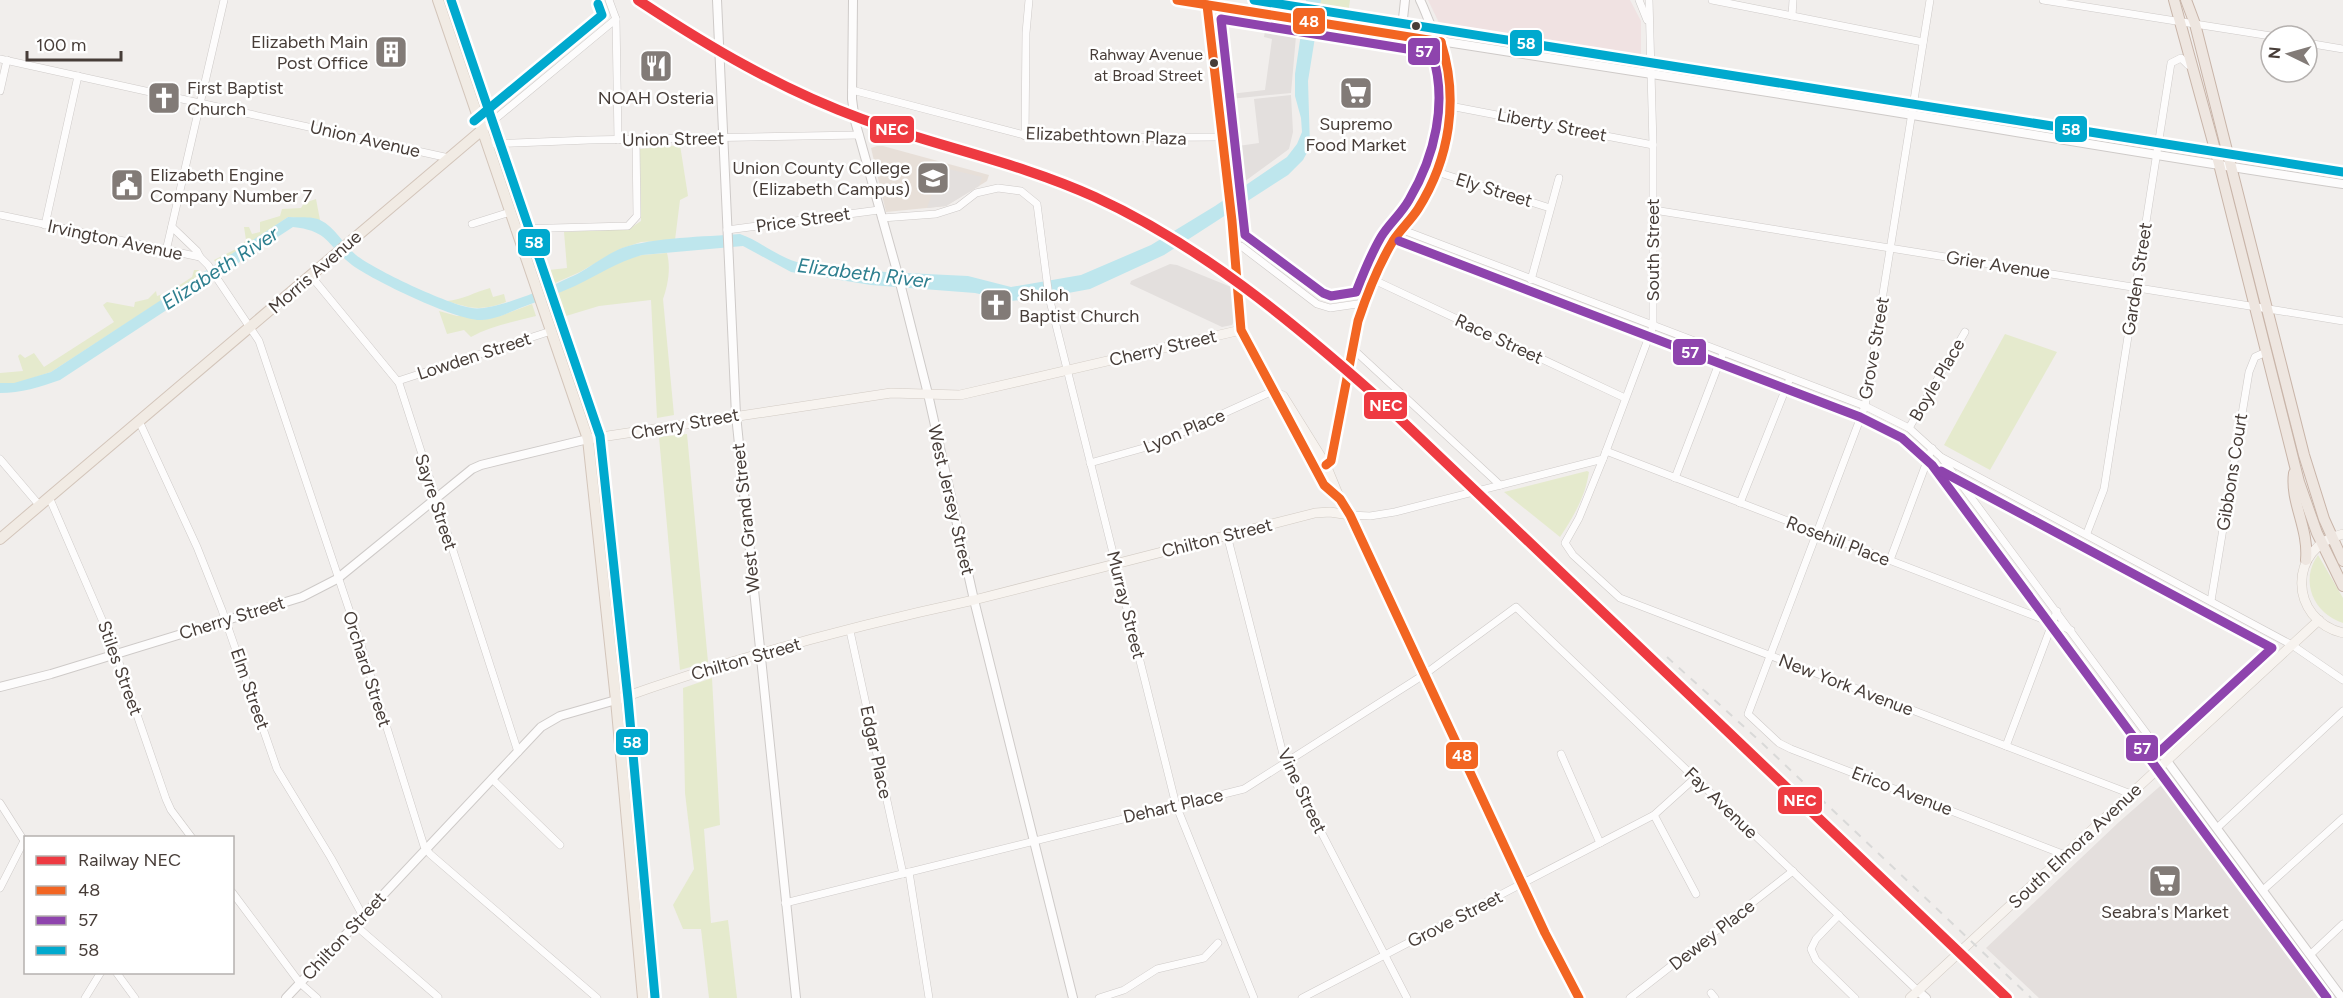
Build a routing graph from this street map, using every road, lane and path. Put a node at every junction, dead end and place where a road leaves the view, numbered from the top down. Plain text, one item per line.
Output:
1 (224, 0) edge
2 (438, 0) edge
3 (609, 0) edge
4 (717, 0) edge
5 (853, 0) edge
6 (1029, 0) edge
7 (1177, 0) edge
8 (1405, 0) edge
9 (1420, 0) edge
10 (1639, 0) edge
11 (1649, 0) edge
12 (1712, 0) edge
13 (1793, 0) edge
14 (1930, 0) edge
15 (2043, 0) edge
16 (2174, 0) edge
17 (2186, 0) edge
18 (1188, 1) edge
19 (1722, 1) edge
20 (1206, 2) edge
21 (1792, 16) junction
22 (616, 19) junction
23 (2182, 22) junction
24 (2195, 24) junction
25 (1649, 25) junction
26 (2259, 34) edge
27 (1401, 37) junction
28 (1441, 42) junction
29 (1923, 42) junction
30 (2319, 45) edge
31 (2343, 49) edge
32 (3, 59) edge
33 (1652, 74) junction
34 (78, 76) junction
35 (2198, 82) junction
36 (852, 90) junction
37 (0, 91) edge
38 (202, 103) junction
39 (1450, 106) junction
40 (1911, 115) junction
41 (482, 130) junction
42 (859, 135) junction
43 (1025, 136) junction
44 (1222, 137) junction
45 (722, 138) junction
46 (618, 140) junction
47 (636, 140) junction
48 (487, 144) junction
49 (1653, 145) junction
50 (2157, 155) junction
51 (449, 158) junction
52 (2219, 164) junction
53 (2231, 166) junction
54 (1437, 172) junction
55 (1559, 178) dead end
56 (2343, 184) edge
57 (1036, 202) joint
58 (1551, 208) junction
59 (1654, 210) junction
60 (510, 212) junction
61 (881, 214) junction
62 (0, 215) edge
63 (472, 224) dead end
64 (45, 225) junction
65 (175, 228) junction
66 (515, 229) junction
67 (1403, 230) junction
68 (727, 232) junction
69 (1234, 244) junction
70 (1890, 248) junction
71 (166, 251) junction
72 (200, 257) junction
73 (310, 276) junction
74 (1374, 280) junction
75 (1531, 280) junction
76 (220, 282) joint
77 (2135, 287) junction
78 (1364, 303) junction
79 (2254, 306) junction
80 (2267, 308) junction
81 (2343, 321) edge
82 (1653, 326) junction
83 (251, 327) junction
84 (1241, 330) junction
85 (551, 331) junction
86 (1965, 332) dead end
87 (1353, 349) junction
88 (2266, 352) junction
89 (1723, 353) junction
90 (1066, 369) junction
91 (1790, 378) junction
92 (398, 381) junction
93 (1276, 392) junction
94 (927, 394) junction
95 (1624, 398) junction
96 (1865, 406) junction
97 (736, 415) junction
98 (139, 421) junction
99 (1909, 428) junction
100 (588, 439) junction
101 (1299, 440) junction
102 (1932, 448) junction
103 (1604, 455) junction
104 (1941, 456) junction
105 (0, 459) edge
106 (1090, 463) junction
107 (1326, 465) junction
108 (2295, 466) junction
109 (1675, 478) junction
110 (1500, 485) junction
111 (50, 497) junction
112 (434, 498) junction
113 (1340, 499) junction
114 (1740, 503) junction
115 (40, 506) junction
116 (1317, 513) junction
117 (1350, 515) junction
118 (1818, 533) junction
119 (2087, 533) junction
120 (2343, 534) edge
121 (1227, 535) junction
122 (2331, 537) junction
123 (0, 539) edge
124 (2321, 543) junction
125 (1890, 560) junction
126 (2306, 561) junction
127 (2343, 561) edge
128 (1115, 563) junction
129 (337, 579) junction
130 (2343, 586) edge
131 (974, 600) junction
132 (2211, 601) junction
133 (1516, 607) joint
134 (2057, 611) junction
135 (226, 619) junction
136 (2319, 620) junction
137 (2053, 623) junction
138 (2071, 630) junction
139 (850, 631) junction
140 (2343, 633) edge
141 (2292, 645) junction
142 (760, 653) junction
143 (117, 654) junction
144 (1770, 655) junction
145 (1425, 674) junction
146 (2343, 680) edge
147 (0, 687) edge
148 (616, 700) junction
149 (2343, 711) edge
150 (1748, 714) joint
151 (2006, 746) junction
152 (518, 752) junction
153 (1561, 754) dead end
154 (2167, 761) junction
155 (1285, 762) junction
156 (1695, 778) junction
157 (492, 779) junction
158 (2131, 794) junction
159 (0, 803) edge
160 (1176, 805) junction
161 (1654, 815) junction
162 (2343, 818) edge
163 (2217, 828) junction
164 (191, 836) edge
165 (1035, 840) junction
166 (24, 841) edge
167 (1600, 843) junction
168 (24, 845) edge
169 (560, 845) dead end
170 (426, 849) junction
171 (2065, 855) junction
172 (1793, 871) junction
173 (906, 873) junction
174 (1523, 885) junction
175 (0, 888) edge
176 (2264, 890) junction
177 (1696, 894) dead end
178 (234, 895) edge
179 (785, 903) junction
180 (1839, 915) junction
181 (363, 916) junction
182 (2343, 924) edge
183 (355, 925) junction
184 (1218, 943) dead end
185 (1384, 954) junction
186 (2311, 954) junction
187 (101, 974) edge
188 (117, 974) edge
189 (300, 983) junction
190 (1918, 991) junction
191 (438, 997) edge
192 (85, 998) edge
193 (135, 998) edge
194 (286, 998) edge
195 (317, 998) edge
196 (597, 998) edge
197 (643, 998) edge
198 (796, 998) edge
199 (929, 998) edge
200 (1073, 998) edge
201 (1099, 998) edge
202 (1254, 998) edge
203 (1302, 998) edge
204 (1407, 998) edge
205 (1579, 998) edge
206 (1630, 998) edge
207 (1855, 998) edge
208 (1910, 998) edge
209 (1926, 998) edge
210 (2342, 998) edge

1 - 38 street
2 - 41 main road
3 - 22 street
4 - 45 street, West Grand Street
5 - 36 street, West Jersey Street
6 - 43 street
7 - 18 street
8 - 27 street
9 - 28 street
10 - 25 street, South Street
11 - 25 street, South Street
12 - 19 street
13 - 21 street
14 - 29 street, Grove Street
15 - 23 street
16 - 23 highway
17 - 24 highway
18 - 20 street
19 - 21 street
20 - 27 street
20 - 44 street
21 - 29 street
22 - 41 street, Morris Avenue
22 - 46 street
23 - 24 street
23 - 35 highway
24 - 26 street
24 - 53 highway
25 - 33 street, South Street
27 - 28 street
28 - 33 street
28 - 39 street
29 - 40 street, Grove Street
30 - 31 street
32 - 34 street, Union Avenue
32 - 37 street
33 - 40 street
33 - 49 street, South Street
34 - 38 street, Union Avenue
34 - 64 street
35 - 50 street, Garden Street
35 - 52 highway
36 - 42 street, West Jersey Street
36 - 43 street, Elizabethtown Plaza
38 - 51 street, Union Avenue
38 - 65 street
39 - 49 street, Liberty Street
39 - 54 street
40 - 50 street
40 - 70 street, Grove Street
41 - 48 main road
41 - 51 main road, Morris Avenue
42 - 45 street, Union Street
42 - 61 street, West Jersey Street
43 - 44 street, Elizabethtown Plaza
44 - 69 street
45 - 47 street, Union Street
45 - 68 street, West Grand Street
46 - 47 street, Union Street
46 - 48 street, Union Street
47 - 66 street
48 - 60 main road
49 - 59 street, South Street
50 - 52 street
50 - 77 street, Garden Street
51 - 73 main road, Morris Avenue
52 - 53 street
52 - 79 highway
53 - 56 street
53 - 80 highway
54 - 58 street, Ely Street
54 - 67 street
55 - 58 street
57 - 61 street, Price Street
57 - 90 street, Murray Street
58 - 75 street
59 - 70 street, Grier Avenue
59 - 82 street, South Street
60 - 63 street
60 - 66 main road
61 - 68 street, Price Street
61 - 94 street, West Jersey Street
62 - 64 street, Irvington Avenue
64 - 71 street, Irvington Avenue
65 - 71 street
65 - 72 street
66 - 85 main road
67 - 74 street
67 - 75 street
68 - 97 street, West Grand Street
69 - 78 street
69 - 84 street
70 - 77 street, Grier Avenue
70 - 96 street, Grove Street
71 - 72 street, Irvington Avenue
72 - 76 street, Irvington Avenue
73 - 83 main road, Morris Avenue
73 - 92 street, Sayre Street
74 - 78 street
74 - 95 street, Race Street
75 - 82 street
76 - 83 street, Orchard Street
77 - 79 street, Grier Avenue
77 - 119 street, Garden Street
78 - 87 street
79 - 80 street, Grier Avenue
79 - 88 highway
80 - 81 street, Grier Avenue
80 - 122 highway
82 - 89 street
82 - 95 street, South Street
83 - 98 main road, Morris Avenue
83 - 129 street, Orchard Street
84 - 90 main road, Cherry Street
84 - 93 main road
85 - 92 street, Lowden Street
85 - 100 main road
86 - 99 street, Boyle Place
87 - 107 street
87 - 110 street
88 - 108 highway
88 - 132 street, Gibbons Court
89 - 91 street
89 - 109 street
90 - 94 main road, Cherry Street
90 - 106 street, Murray Street
91 - 96 street
91 - 114 street
92 - 112 street, Sayre Street
93 - 101 main road
93 - 106 street, Lyon Place
93 - 107 main road
94 - 97 main road, Cherry Street
94 - 131 street, West Jersey Street
95 - 103 street, South Street
96 - 99 street
96 - 118 street, Grove Street
97 - 100 main road, Cherry Street
97 - 142 street, West Grand Street
98 - 111 main road, Morris Avenue
98 - 135 street, Elm Street
99 - 102 street
100 - 112 street, Cherry Street
100 - 148 main road
101 - 107 main road
101 - 113 main road
102 - 104 street
102 - 125 street
103 - 109 street, Rosehill Place
103 - 110 street
103 - 144 street, New York Avenue
104 - 119 street
104 - 134 street
105 - 115 street
106 - 128 street, Murray Street
107 - 113 main road
108 - 124 highway
108 - 126 highway
109 - 114 street, Rosehill Place
110 - 117 street
111 - 115 main road, Morris Avenue
111 - 143 street, Stiles Street
112 - 129 street, Cherry Street
112 - 152 street, Sayre Street
113 - 116 main road, Chilton Street
113 - 117 main road
114 - 118 street, Rosehill Place
115 - 123 main road, Morris Avenue
116 - 117 main road, Chilton Street
116 - 121 main road, Chilton Street
117 - 145 main road
118 - 125 street, Rosehill Place
118 - 144 street, Grove Street
119 - 132 street
120 - 122 main road
121 - 128 main road, Chilton Street
121 - 155 street, Vine Street
122 - 124 main road
122 - 127 highway
124 - 126 main road
124 - 130 highway
125 - 137 street, Rosehill Place
126 - 136 main road
128 - 131 main road, Chilton Street
128 - 160 street, Murray Street
129 - 135 street, Cherry Street
129 - 170 street, Orchard Street
131 - 139 main road, Chilton Street
131 - 165 street, West Jersey Street
132 - 141 street
133 - 145 street, Dehart Place
133 - 156 street, Fay Avenue
134 - 137 street
134 - 138 street
135 - 143 street, Cherry Street
135 - 181 street, Elm Street
136 - 140 main road
136 - 141 main road, South Elmora Avenue
137 - 138 street, Rosehill Place
137 - 151 street
138 - 154 street
139 - 142 main road, Chilton Street
139 - 173 street, Edgar Place
141 - 146 street
141 - 154 main road, South Elmora Avenue
142 - 148 main road, Chilton Street
142 - 179 street, West Grand Street
143 - 147 street, Cherry Street
143 - 164 street, Stiles Street
144 - 150 street, Grove Street
144 - 151 street, New York Avenue
145 - 155 street, Dehart Place
145 - 174 main road
148 - 152 street, Chilton Street
148 - 197 main road
149 - 163 street
150 - 171 street, Erico Avenue
151 - 158 street, New York Avenue
152 - 157 street, Chilton Street
153 - 167 street
154 - 158 main road, South Elmora Avenue
154 - 163 street
155 - 160 street, Dehart Place
155 - 185 street, Vine Street
156 - 161 street, Grove Street
156 - 172 street, Fay Avenue
157 - 169 street
157 - 170 street, Chilton Street
158 - 171 main road, South Elmora Avenue
159 - 166 street
160 - 165 street, Dehart Place
160 - 202 street, Murray Street
161 - 167 street, Grove Street
161 - 177 street
162 - 176 street
163 - 176 street
165 - 173 street, Dehart Place
165 - 200 street, West Jersey Street
167 - 174 street, Grove Street
168 - 175 street
170 - 181 street, Chilton Street
170 - 196 street
171 - 190 main road, South Elmora Avenue
172 - 180 street, Fay Avenue
172 - 206 street, Dewey Place
173 - 179 street, Dehart Place
173 - 199 street, Edgar Place
174 - 185 street, Grove Street
174 - 205 main road
176 - 186 street
178 - 189 street
179 - 198 street, West Grand Street
180 - 190 street, Fay Avenue
180 - 207 street
181 - 183 street, Chilton Street
182 - 186 street
183 - 189 street, Chilton Street
183 - 191 street
184 - 201 street
185 - 203 street, Grove Street
185 - 204 street, Vine Street
186 - 210 street
187 - 192 street
188 - 193 street
189 - 194 street, Chilton Street
189 - 195 street
190 - 208 main road, South Elmora Avenue
190 - 209 street, Fay Avenue

